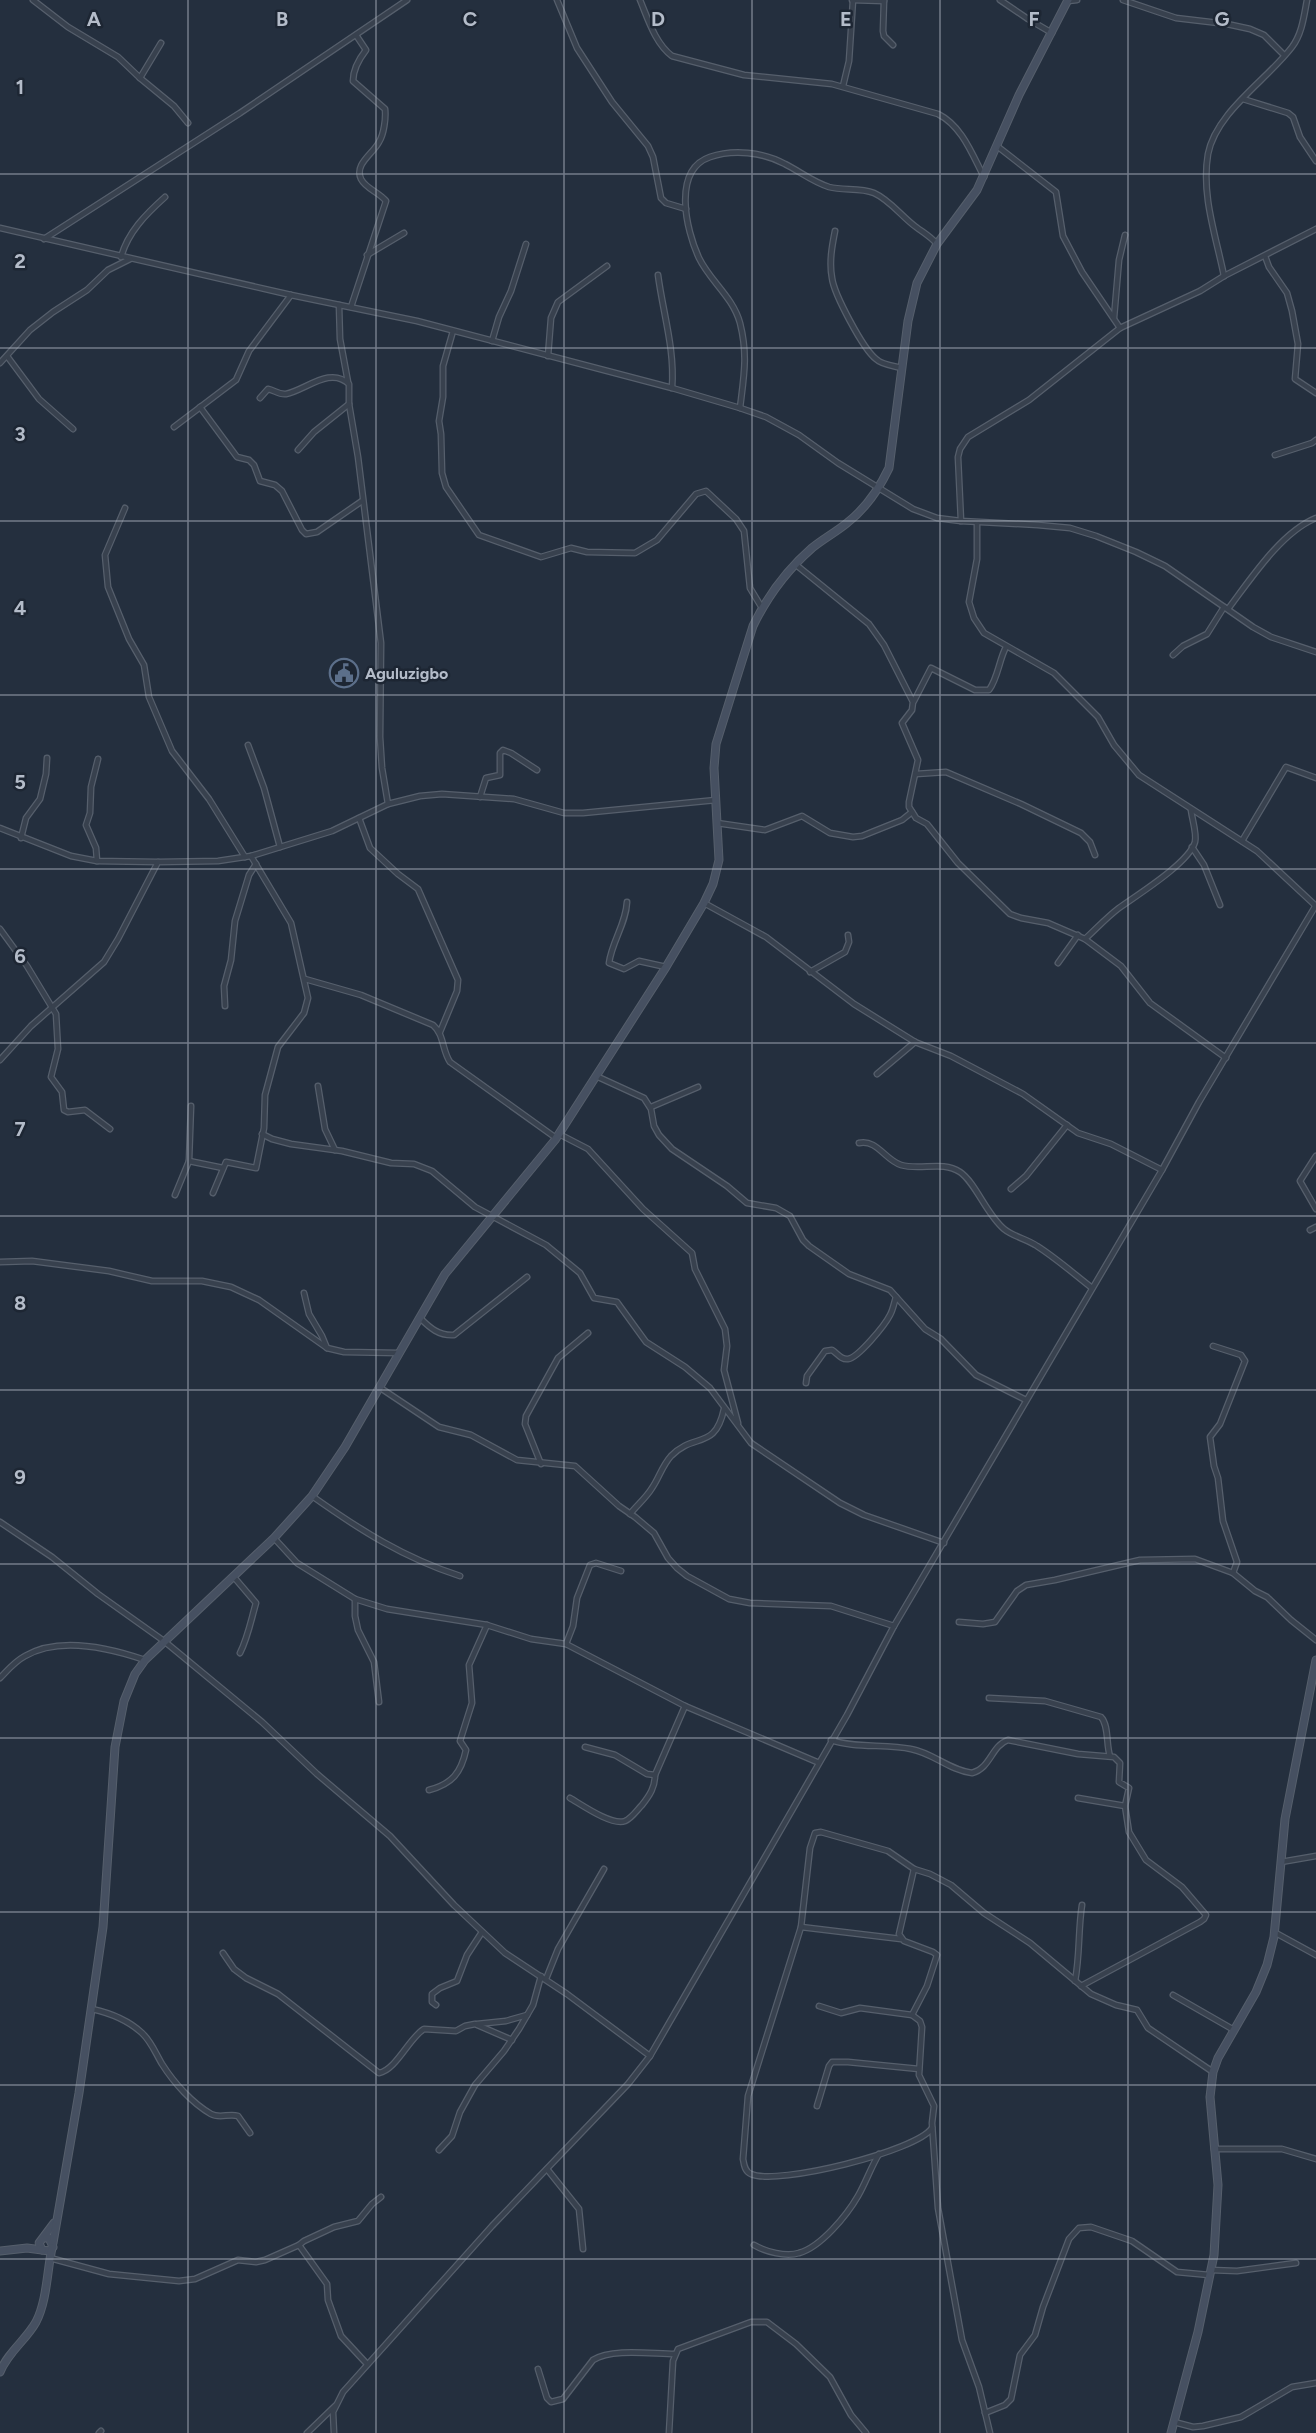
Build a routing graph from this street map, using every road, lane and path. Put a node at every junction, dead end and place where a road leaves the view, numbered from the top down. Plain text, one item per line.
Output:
1 (33, 0) edge
2 (407, 0) edge
3 (557, 0) edge
4 (640, 0) edge
5 (852, 0) edge
6 (1000, 0) edge
7 (1077, 0) edge
8 (1123, 0) edge
9 (1307, 0) edge
10 (884, 1) edge
11 (1068, 1) edge
12 (1052, 33) junction
13 (356, 35) junction
14 (161, 44) dead end
15 (893, 45) dead end
16 (1284, 55) junction
17 (140, 78) junction
18 (843, 86) junction
19 (1243, 99) junction
20 (188, 123) dead end
21 (997, 146) junction
22 (1316, 161) edge
23 (984, 177) junction
24 (165, 197) dead end
25 (686, 209) junction
26 (0, 228) edge
27 (1316, 229) edge
28 (835, 231) dead end
29 (404, 234) dead end
30 (1125, 235) dead end
31 (44, 239) junction
32 (937, 243) junction
33 (526, 244) dead end
34 (367, 255) junction
35 (1265, 256) junction
36 (121, 257) junction
37 (132, 258) junction
38 (606, 266) dead end
39 (658, 275) dead end
40 (1224, 276) junction
41 (291, 296) junction
42 (339, 305) junction
43 (351, 307) junction
44 (1114, 318) junction
45 (1120, 328) junction
46 (453, 331) junction
47 (492, 341) junction
48 (7, 356) junction
49 (548, 356) junction
50 (0, 363) edge
51 (902, 369) junction
52 (348, 382) junction
53 (672, 388) junction
54 (1316, 393) edge
55 (260, 398) dead end
56 (349, 404) junction
57 (200, 407) junction
58 (740, 408) junction
59 (174, 427) dead end
60 (74, 429) dead end
61 (1316, 440) edge
62 (298, 450) dead end
63 (1275, 455) dead end
64 (879, 487) junction
65 (362, 501) junction
66 (125, 508) dead end
67 (1316, 518) edge
68 (961, 521) junction
69 (977, 523) junction
70 (795, 564) junction
71 (762, 608) junction
72 (1226, 608) junction
73 (1006, 647) junction
74 (1316, 652) edge
75 (1173, 655) dead end
76 (914, 702) junction
77 (248, 745) dead end
78 (46, 758) dead end
79 (98, 759) dead end
80 (537, 770) dead end
81 (916, 774) junction
82 (1316, 778) edge
83 (480, 796) junction
84 (716, 800) junction
85 (388, 804) junction
86 (1191, 810) junction
87 (912, 812) junction
88 (359, 818) junction
89 (716, 823) junction
90 (0, 828) edge
91 (21, 838) junction
92 (1242, 841) junction
93 (280, 847) junction
94 (1192, 847) junction
95 (1095, 855) dead end
96 (248, 856) junction
97 (97, 861) junction
98 (158, 862) junction
99 (256, 864) junction
100 (627, 902) dead end
101 (704, 903) junction
102 (1220, 905) dead end
103 (1316, 906) edge
104 (0, 929) edge
105 (848, 935) dead end
106 (1078, 935) junction
107 (1085, 939) junction
108 (1058, 963) dead end
109 (666, 967) junction
110 (810, 972) junction
111 (305, 979) junction
112 (53, 1006) junction
113 (225, 1006) dead end
114 (440, 1032) junction
115 (915, 1042) junction
116 (1226, 1058) junction
117 (0, 1060) edge
118 (877, 1074) dead end
119 (596, 1076) junction
120 (318, 1086) dead end
121 (698, 1087) dead end
122 (191, 1106) dead end
123 (651, 1107) junction
124 (1067, 1125) junction
125 (110, 1130) dead end
126 (262, 1134) junction
127 (557, 1136) junction
128 (859, 1143) dead end
129 (335, 1150) junction
130 (1316, 1156) edge
131 (189, 1161) junction
132 (223, 1168) junction
133 (1162, 1170) junction
134 (1011, 1189) dead end
135 (213, 1193) dead end
136 (175, 1195) dead end
137 (1316, 1209) edge
138 (492, 1216) junction
139 (1316, 1227) edge
140 (1310, 1230) dead end
141 (0, 1262) edge
142 (527, 1277) dead end
143 (1092, 1288) junction
144 (304, 1293) dead end
145 (896, 1298) junction
146 (420, 1318) junction
147 (588, 1333) dead end
148 (1213, 1346) dead end
149 (327, 1348) junction
150 (399, 1353) junction
151 (806, 1383) dead end
152 (379, 1387) junction
153 (1026, 1400) junction
154 (724, 1409) junction
155 (739, 1425) junction
156 (541, 1464) junction
157 (312, 1497) junction
158 (630, 1514) junction
159 (0, 1522) edge
160 (274, 1538) junction
161 (944, 1543) junction
162 (621, 1571) dead end
163 (1233, 1572) junction
164 (233, 1576) junction
165 (460, 1576) dead end
166 (355, 1599) junction
167 (959, 1622) dead end
168 (487, 1625) junction
169 (894, 1626) junction
170 (1316, 1640) edge
171 (164, 1641) junction
172 (566, 1644) junction
173 (240, 1653) dead end
174 (145, 1660) junction
175 (1316, 1660) edge
176 (0, 1678) edge
177 (989, 1698) dead end
178 (379, 1702) dead end
179 (685, 1706) junction
180 (831, 1740) junction
181 (585, 1747) dead end
182 (1110, 1756) junction
183 (817, 1762) junction
184 (655, 1775) junction
185 (429, 1790) dead end
186 (570, 1798) dead end
187 (1078, 1798) dead end
188 (1125, 1806) junction
189 (1316, 1856) edge
190 (1281, 1862) junction
191 (604, 1869) dead end
192 (914, 1869) junction
193 (1082, 1905) dead end
194 (801, 1926) junction
195 (482, 1932) junction
196 (1274, 1932) junction
197 (901, 1939) junction
198 (223, 1953) dead end
199 (1316, 1955) edge
200 (543, 1978) junction
201 (1075, 1981) junction
202 (1081, 1986) junction
203 (1173, 1995) dead end
204 (435, 2005) dead end
205 (819, 2006) dead end
206 (92, 2010) junction
207 (527, 2015) junction
208 (912, 2015) junction
209 (475, 2024) junction
210 (1234, 2030) junction
211 (512, 2040) junction
212 (650, 2056) junction
213 (919, 2069) junction
214 (1213, 2072) junction
215 (817, 2106) dead end
216 (932, 2128) junction
217 (250, 2133) dead end
218 (1214, 2149) junction
219 (439, 2150) dead end
220 (879, 2154) junction
221 (1316, 2159) edge
222 (546, 2169) junction
223 (381, 2197) dead end
224 (58, 2212) junction
225 (42, 2239) junction
226 (299, 2245) junction
227 (754, 2245) dead end
228 (52, 2246) junction
229 (18, 2248) junction
230 (583, 2249) dead end
231 (0, 2251) edge
232 (42, 2251) junction
233 (50, 2258) junction
234 (1296, 2263) dead end
235 (48, 2268) junction
236 (1210, 2273) junction
237 (675, 2354) junction
238 (367, 2364) junction
239 (537, 2369) dead end
240 (0, 2372) edge
241 (1316, 2383) edge
242 (335, 2406) junction
243 (984, 2412) junction
244 (319, 2420) junction
245 (1174, 2422) junction
246 (333, 2423) junction
247 (307, 2433) edge
248 (334, 2433) edge
249 (669, 2433) edge
250 (866, 2433) edge
251 (990, 2433) edge
252 (1171, 2433) edge

1 - 17 street
2 - 13 street
3 - 25 street
4 - 18 street
5 - 10 street
5 - 18 street
6 - 12 street
7 - 11 street
8 - 16 street
9 - 16 street
10 - 15 street
11 - 12 main road
12 - 21 main road
13 - 31 street
13 - 34 street
14 - 17 street
16 - 19 street
17 - 20 street
18 - 23 street
19 - 22 street
19 - 40 street
21 - 23 main road
21 - 44 street
23 - 32 main road
24 - 36 street
25 - 32 street
25 - 58 street
26 - 31 street
27 - 35 street
28 - 51 street
29 - 34 street
30 - 44 street
31 - 36 street
32 - 51 main road
33 - 47 street
34 - 43 street
35 - 40 street
35 - 54 street
36 - 37 street
37 - 41 street
37 - 48 street
38 - 49 street
39 - 53 street
40 - 45 street
41 - 42 street
41 - 57 street
42 - 43 street
42 - 52 street
43 - 46 street
44 - 45 street
45 - 68 street
46 - 47 street
46 - 71 street
47 - 49 street
48 - 50 street
48 - 60 street
49 - 53 street
51 - 64 main road
52 - 55 street
52 - 56 street
53 - 58 street
56 - 62 street
56 - 65 street
57 - 59 street
57 - 65 street
58 - 64 street
61 - 63 street
64 - 68 street
64 - 70 main road
65 - 85 street
66 - 96 street
67 - 72 street
68 - 69 street
69 - 72 street
69 - 73 street
70 - 71 main road
70 - 76 street
71 - 84 main road
72 - 74 street
72 - 75 street
73 - 76 street
73 - 86 street
76 - 81 street
77 - 93 street
78 - 91 street
79 - 97 street
80 - 83 street
81 - 87 street
81 - 95 street
82 - 92 street
83 - 84 street
83 - 85 street
84 - 89 main road
85 - 88 street
86 - 92 street
86 - 94 street
87 - 89 street
87 - 106 street
88 - 93 street
88 - 114 street
89 - 101 main road
90 - 91 street
91 - 97 street
92 - 103 street
93 - 96 street
94 - 102 street
94 - 107 street
96 - 98 street
96 - 99 street
97 - 98 street
98 - 112 street
99 - 111 street
99 - 113 street
100 - 109 street
101 - 109 main road
101 - 110 street
103 - 116 street
104 - 112 street
105 - 110 street
106 - 107 street
106 - 108 street
107 - 116 street
109 - 119 main road
110 - 115 street
111 - 114 street
111 - 126 street
112 - 117 street
112 - 125 street
114 - 127 street
115 - 118 street
115 - 124 street
116 - 133 street
119 - 123 street
119 - 127 main road
120 - 129 street
121 - 123 street
122 - 131 street
123 - 145 street
124 - 133 street
124 - 134 street
126 - 129 street
126 - 132 street
127 - 138 main road
127 - 155 street
128 - 143 street
129 - 138 street
130 - 137 street
131 - 132 street
131 - 136 street
132 - 135 street
133 - 143 street
138 - 146 main road
138 - 154 street
139 - 140 street
141 - 149 street
142 - 146 street
143 - 153 street
144 - 149 street
145 - 151 street
145 - 153 street
146 - 150 main road
147 - 156 street
148 - 163 street
149 - 150 street
150 - 152 main road
152 - 156 street
152 - 157 main road
153 - 161 street
154 - 155 street
154 - 158 street
155 - 161 street
156 - 158 street
157 - 160 main road
157 - 165 street
158 - 169 street
159 - 171 street
160 - 164 main road
160 - 166 street
161 - 169 street
162 - 172 street
163 - 167 street
163 - 170 street
164 - 171 main road
164 - 173 street
166 - 168 street
166 - 178 street
168 - 172 street
168 - 185 street
169 - 180 street
171 - 174 main road
171 - 195 street
172 - 179 street
174 - 176 street
174 - 206 main road
175 - 190 main road
177 - 182 street
179 - 183 street
179 - 184 street
180 - 182 street
180 - 183 street
181 - 184 street
182 - 188 street
183 - 212 street
184 - 186 street
187 - 188 street
188 - 202 street
189 - 190 street
190 - 196 main road
191 - 200 street
192 - 194 street
192 - 197 street
192 - 201 street
193 - 201 street
194 - 197 street
194 - 220 street
195 - 200 street
195 - 204 street
196 - 199 street
196 - 210 main road
197 - 208 street
198 - 209 street
200 - 207 street
200 - 212 street
201 - 202 street
202 - 214 street
203 - 210 street
205 - 208 street
206 - 217 street
206 - 224 main road
207 - 209 street
207 - 211 street
208 - 213 street
209 - 211 street
210 - 214 main road
211 - 219 street
212 - 222 street
213 - 215 street
213 - 216 street
214 - 218 main road
216 - 220 street
216 - 243 street
218 - 221 street
218 - 236 main road
220 - 227 street
222 - 230 street
222 - 238 street
223 - 226 street
224 - 225 main road
224 - 228 main road
225 - 228 main road
225 - 229 main road
225 - 232 main road
226 - 233 street
226 - 238 street
228 - 232 main road
228 - 233 main road
229 - 231 main road
229 - 232 main road
232 - 235 main road
233 - 235 main road
234 - 236 street
235 - 240 main road
236 - 243 street
236 - 245 main road
237 - 239 street
237 - 249 street
237 - 250 street
238 - 242 street
241 - 245 street
242 - 244 street
242 - 246 street
243 - 251 street
244 - 246 street
244 - 247 street
245 - 252 main road
246 - 248 street

